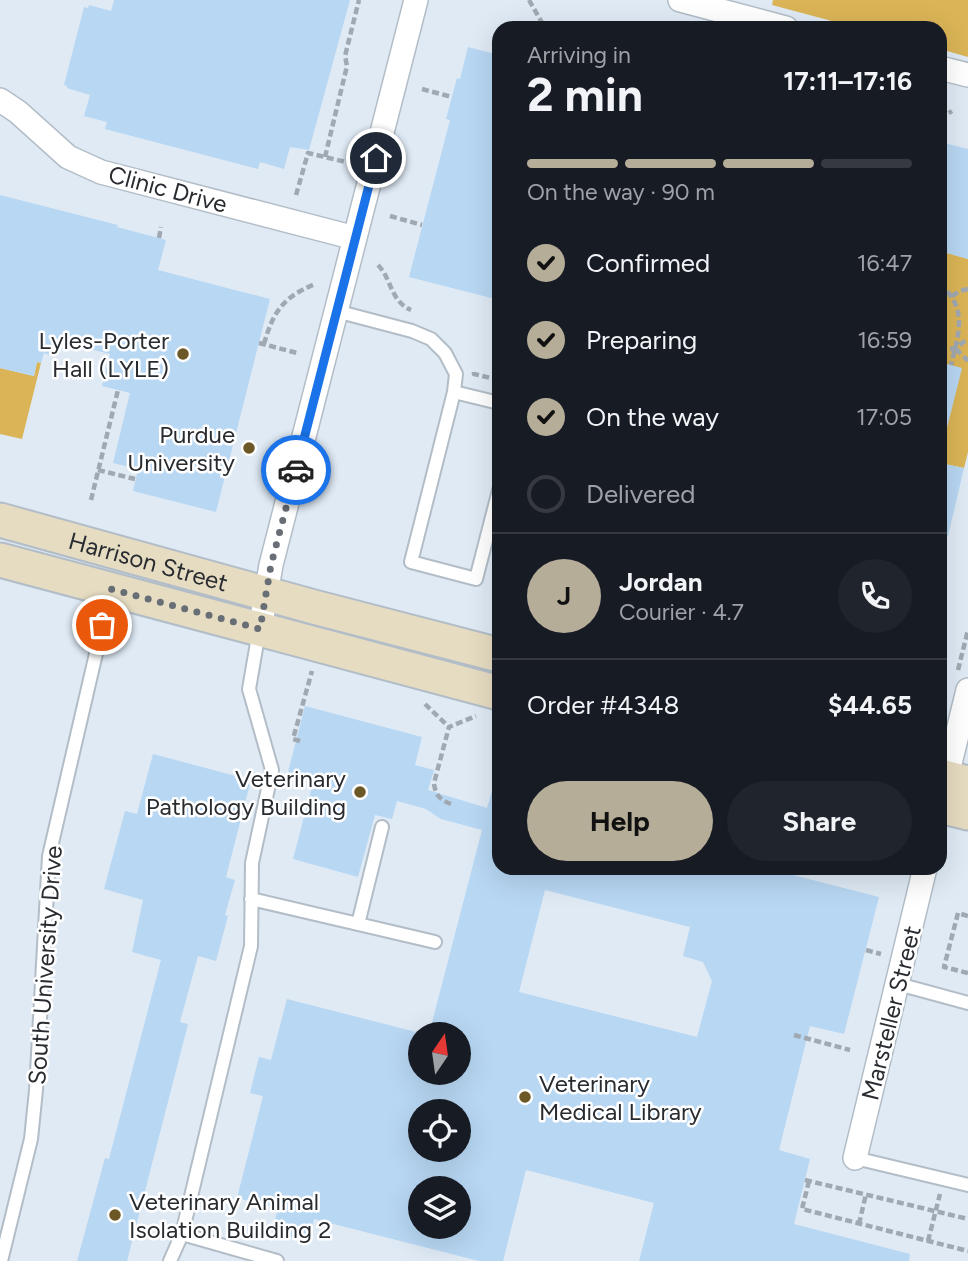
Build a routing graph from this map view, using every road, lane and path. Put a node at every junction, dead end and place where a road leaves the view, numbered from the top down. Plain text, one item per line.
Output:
1 (359, 0) edge
2 (416, 0) edge
3 (529, 0) edge
4 (680, 0) edge
5 (734, 14) edge
6 (541, 21) edge
7 (760, 21) edge
8 (947, 70) edge
9 (968, 75) edge
10 (422, 89) dead end
11 (452, 97) dead end
12 (0, 100) edge
13 (952, 111) dead end
14 (947, 114) edge
15 (325, 158) junction
16 (346, 162) dead end
17 (296, 195) dead end
18 (390, 216) dead end
19 (422, 225) dead end
20 (162, 227) dead end
21 (355, 237) junction
22 (159, 238) dead end
23 (315, 284) dead end
24 (968, 289) edge
25 (947, 291) edge
26 (952, 296) junction
27 (336, 311) junction
28 (968, 339) edge
29 (956, 348) junction
30 (947, 350) edge
31 (297, 353) dead end
32 (968, 361) edge
33 (951, 365) dead end
34 (118, 390) dead end
35 (454, 392) junction
36 (492, 401) edge
37 (98, 470) junction
38 (135, 479) dead end
39 (91, 499) dead end
40 (492, 517) edge
41 (0, 520) edge
42 (0, 559) edge
43 (111, 589) junction
44 (266, 594) junction
45 (260, 629) junction
46 (492, 653) edge
47 (314, 664) dead end
48 (968, 690) edge
49 (419, 699) dead end
50 (490, 703) edge
51 (449, 727) junction
52 (300, 741) dead end
53 (947, 788) edge
54 (947, 794) edge
55 (451, 804) dead end
56 (968, 813) edge
57 (382, 827) dead end
58 (923, 875) edge
59 (251, 899) junction
60 (968, 916) edge
61 (358, 924) junction
62 (435, 942) dead end
63 (866, 950) dead end
64 (882, 954) dead end
65 (966, 973) edge
66 (960, 984) dead end
67 (898, 985) junction
68 (963, 1002) edge
69 (794, 1035) dead end
70 (850, 1050) dead end
71 (855, 1158) joint
72 (943, 1179) junction
73 (968, 1185) edge
74 (866, 1194) junction
75 (935, 1211) junction
76 (968, 1219) edge
77 (859, 1224) junction
78 (182, 1234) junction
79 (928, 1241) junction
80 (968, 1251) edge
81 (1, 1261) edge
82 (170, 1261) edge
83 (277, 1261) edge

1 - 15 path
2 - 21 street
3 - 6 path
4 - 5 street
5 - 7 street
8 - 9 street
10 - 11 path
12 - 21 street, Clinic Drive
13 - 14 path
15 - 16 path
15 - 17 path
18 - 19 path
20 - 22 path
21 - 27 street
23 - 31 path
24 - 26 path
25 - 26 path
26 - 29 path
27 - 35 lane
27 - 44 street
28 - 29 path
29 - 30 path
29 - 32 path
29 - 33 path
34 - 37 path
35 - 36 lane
35 - 40 lane
37 - 38 path
37 - 39 path
41 - 44 main road, Harrison Street
42 - 43 main road, Harrison Street
43 - 45 main road, Harrison Street
43 - 81 lane, South University Drive
44 - 45 street
44 - 46 main road, Harrison Street
45 - 50 main road, Harrison Street
45 - 59 lane
47 - 52 path
48 - 53 street
49 - 51 path
50 - 51 path
51 - 55 path
54 - 56 main road
57 - 61 lane
58 - 67 street, Marsteller Street
59 - 61 lane
59 - 78 lane
60 - 65 path
61 - 62 lane
63 - 64 path
65 - 66 path
67 - 68 lane
67 - 71 street, Marsteller Street
69 - 70 path
71 - 72 lane
72 - 73 lane
72 - 75 path
74 - 75 path
74 - 77 path
74 - 77 path
75 - 76 path
75 - 79 path
77 - 79 path
78 - 82 lane
78 - 83 lane
79 - 80 path

